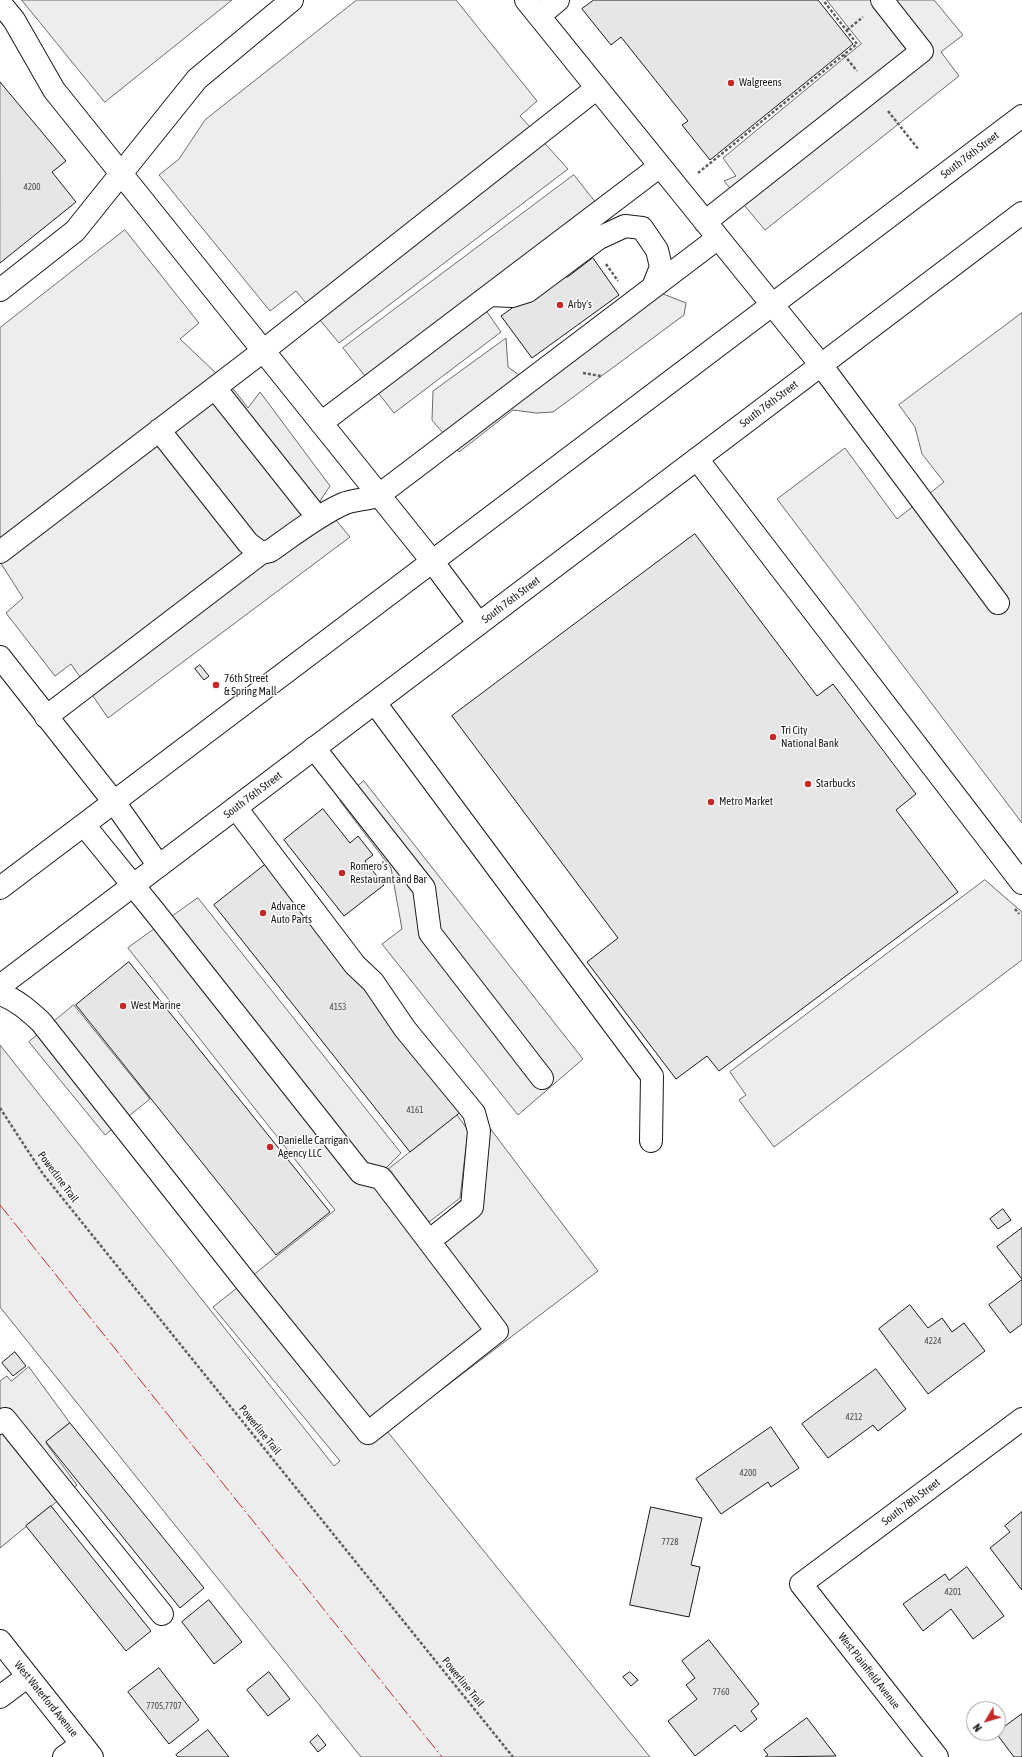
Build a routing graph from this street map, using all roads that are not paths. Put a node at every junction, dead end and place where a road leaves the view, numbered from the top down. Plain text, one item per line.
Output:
1 (292, 0) edge
2 (558, 0) edge
3 (882, 0) edge
4 (0, 3) edge
5 (532, 8) edge
6 (597, 88) junction
7 (1022, 116) edge
8 (660, 166) junction
9 (122, 175) junction
10 (1022, 213) edge
11 (711, 230) junction
12 (653, 287) junction
13 (0, 290) edge
14 (490, 295) junction
15 (772, 305) junction
16 (263, 351) junction
17 (821, 365) junction
18 (215, 388) junction
19 (321, 423) junction
20 (159, 430) junction
21 (697, 459) junction
22 (379, 495) junction
23 (318, 518) junction
24 (0, 552) edge
25 (261, 553) junction
26 (432, 562) junction
27 (998, 603) dead end
28 (479, 624) junction
29 (0, 657) edge
30 (375, 703) junction
31 (46, 717) junction
32 (314, 748) junction
33 (114, 802) junction
34 (236, 808) junction
35 (84, 825) junction
36 (159, 866) junction
37 (1022, 883) edge
38 (133, 886) junction
39 (0, 888) edge
40 (0, 986) edge
41 (0, 994) edge
42 (542, 1078) dead end
43 (651, 1142) dead end
44 (429, 1241) junction
45 (1022, 1419) edge
46 (0, 1423) edge
47 (801, 1584) joint
48 (162, 1614) dead end
49 (0, 1641) edge
50 (28, 1676) junction
51 (0, 1697) edge
52 (87, 1750) edge
53 (64, 1757) edge
54 (937, 1757) edge

1 - 9 main road
2 - 5 main road
3 - 11 main road
4 - 9 main road
5 - 6 main road
6 - 8 main road
6 - 16 main road
7 - 15 main road, South 76th Street
8 - 11 main road
8 - 14 main road
9 - 13 main road
9 - 16 main road
10 - 17 main road, South 76th Street
11 - 12 main road
11 - 15 main road
12 - 14 main road
12 - 22 main road
14 - 19 main road
15 - 17 main road
15 - 26 main road, South 76th Street
16 - 18 main road
16 - 19 main road
17 - 21 main road, South 76th Street
17 - 27 main road
18 - 20 main road
18 - 23 main road
19 - 22 main road
20 - 24 main road
20 - 25 main road
21 - 28 main road, South 76th Street
21 - 37 main road
22 - 23 main road
22 - 26 main road
23 - 25 main road
25 - 31 main road
26 - 28 main road
26 - 33 main road, South 76th Street
28 - 30 main road, South 76th Street
29 - 31 main road
30 - 32 main road, South 76th Street
30 - 43 main road
31 - 33 main road
32 - 34 main road, South 76th Street
32 - 42 main road
33 - 35 main road, South 76th Street
33 - 36 main road
34 - 36 main road, South 76th Street
34 - 44 main road
35 - 38 main road
35 - 39 main road, South 76th Street
36 - 38 main road, South 76th Street
38 - 40 main road, South 76th Street
38 - 44 main road
41 - 44 main road
45 - 47 main road, South 78th Street
46 - 48 main road
47 - 54 main road, West Plainfield Avenue
49 - 50 main road, West Waterford Avenue
50 - 51 main road
50 - 52 main road, West Waterford Avenue
52 - 53 main road

